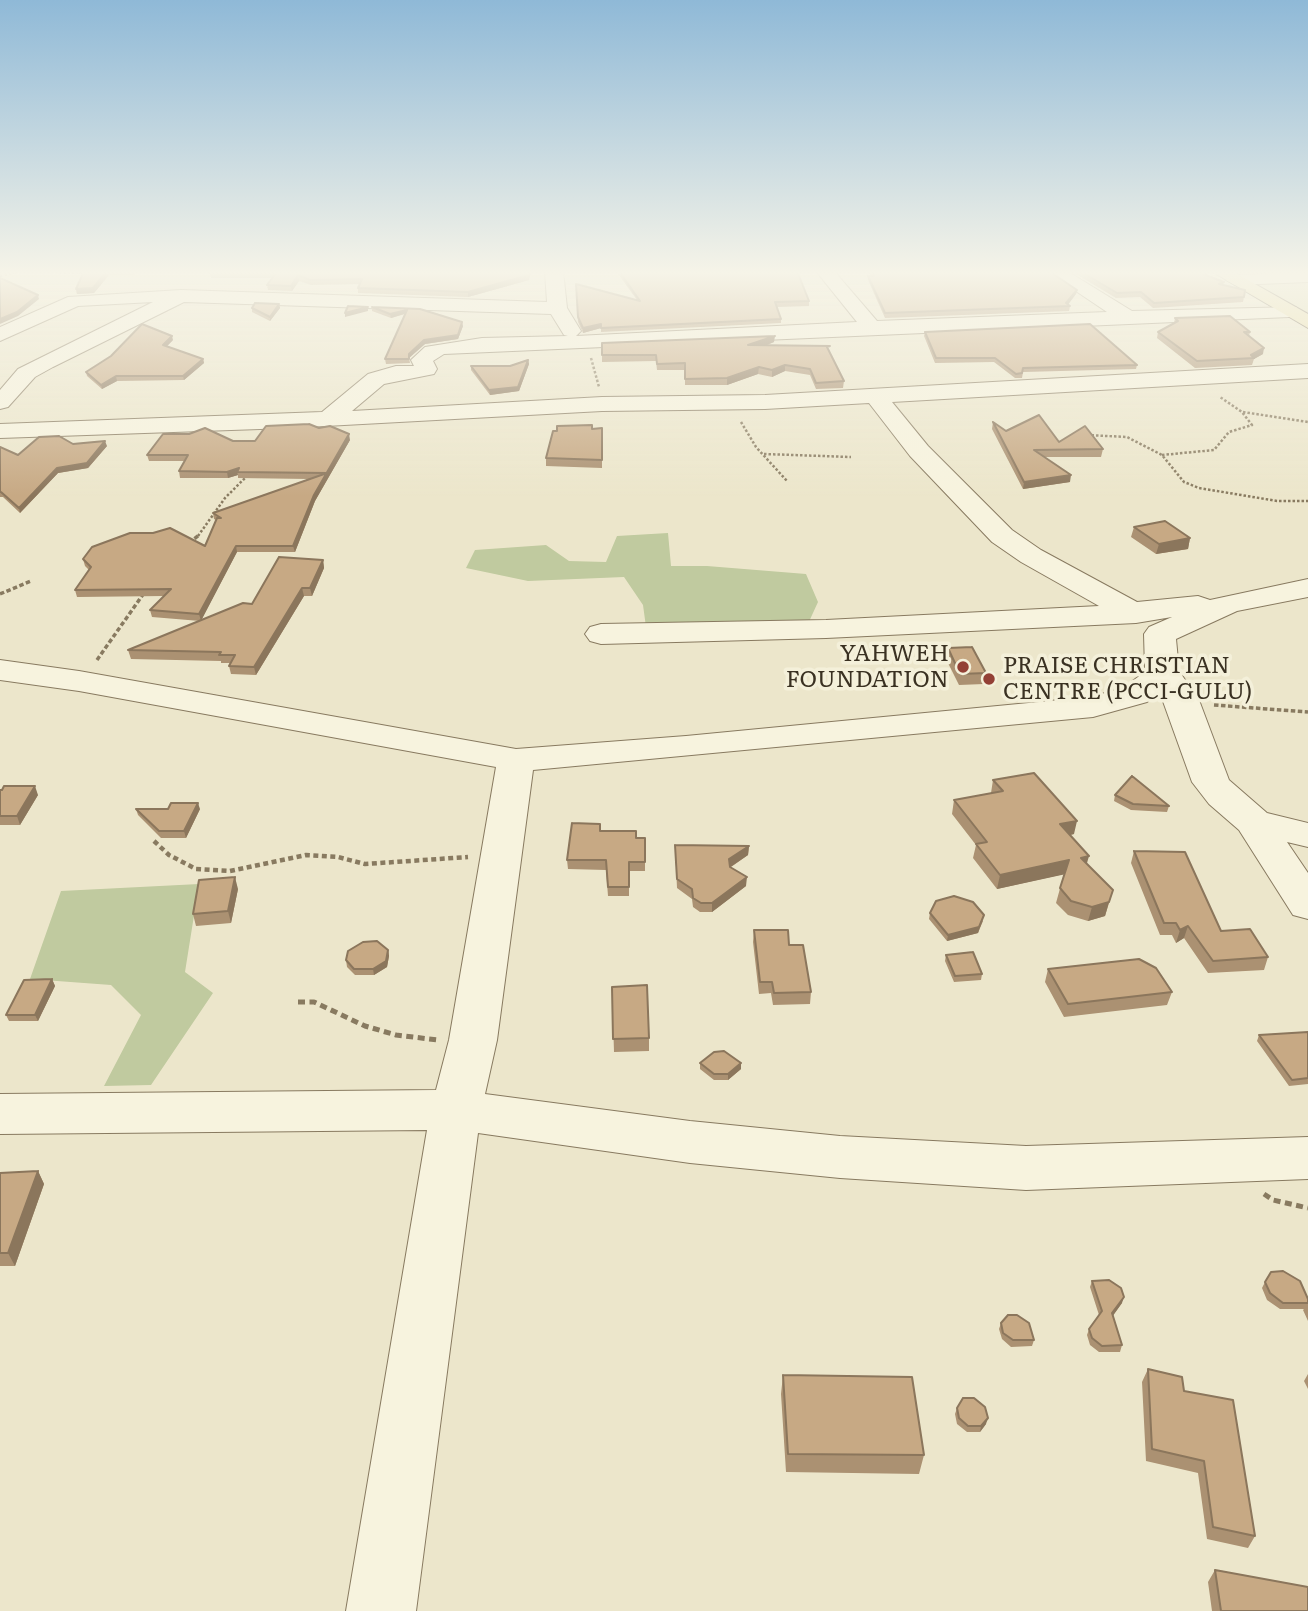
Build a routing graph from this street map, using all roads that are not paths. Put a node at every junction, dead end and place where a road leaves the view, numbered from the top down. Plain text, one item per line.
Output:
1 (77, 346) edge
2 (463, 346) edge
3 (1308, 371) edge
4 (26, 374) junction
5 (0, 376) edge
6 (874, 396) junction
7 (0, 401) edge
8 (328, 419) junction
9 (0, 431) edge
10 (1308, 587) edge
11 (1228, 604) junction
12 (1132, 612) junction
13 (601, 634) dead end
14 (1160, 634) junction
15 (0, 670) edge
16 (1172, 685) junction
17 (516, 760) junction
18 (1254, 822) junction
19 (1308, 835) edge
20 (1308, 905) edge
21 (456, 1110) junction
22 (0, 1114) edge
23 (1308, 1158) edge
24 (382, 1611) edge

1 - 4 street
2 - 8 street
3 - 6 street
4 - 5 street
4 - 7 street
6 - 8 street
6 - 12 street
8 - 9 street
10 - 11 street
11 - 12 street
11 - 14 street
12 - 13 street
12 - 14 street
14 - 16 street
15 - 17 street
16 - 17 street
16 - 18 street
17 - 21 street
18 - 19 street
18 - 20 street
21 - 22 street
21 - 23 street
21 - 24 street

